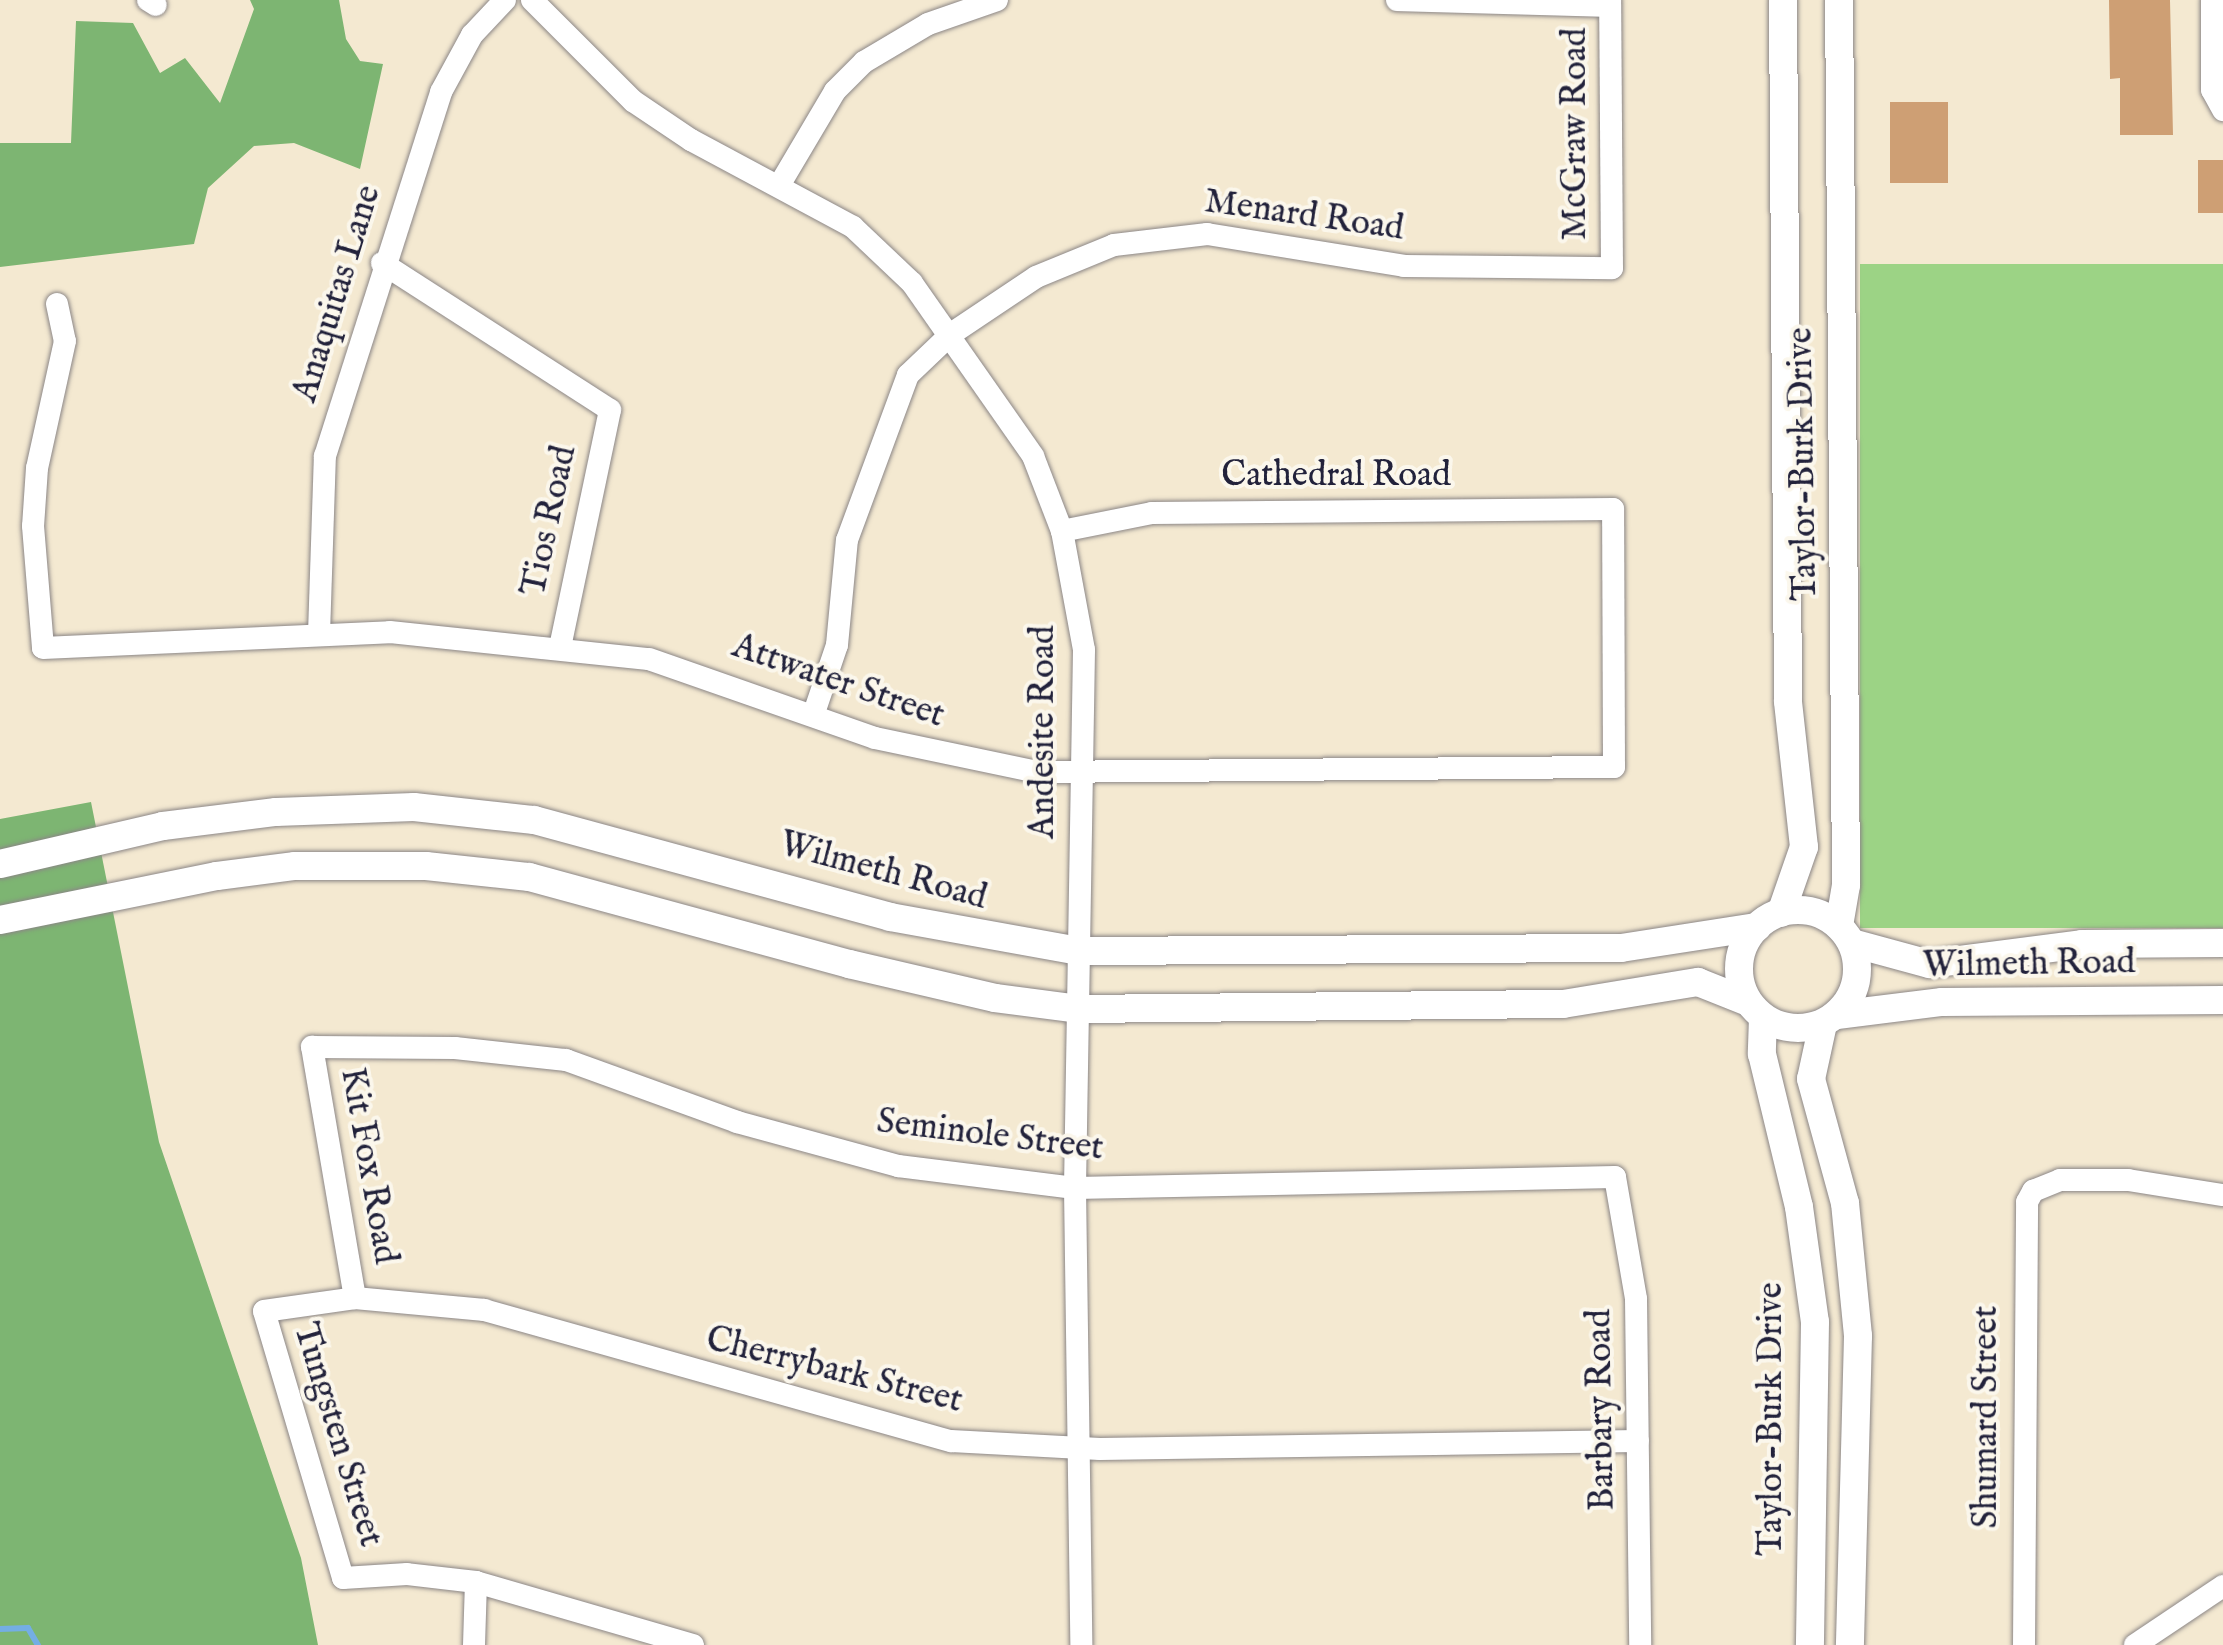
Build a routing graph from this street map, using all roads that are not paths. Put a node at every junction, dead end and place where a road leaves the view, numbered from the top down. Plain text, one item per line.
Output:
1 (505, 0) edge
2 (532, 0) edge
3 (998, 0) edge
4 (1397, 0) edge
5 (1783, 0) edge
6 (1840, 0) edge
7 (2212, 0) edge
8 (1610, 3) edge
9 (2223, 110) edge
10 (780, 184) junction
11 (382, 263) junction
12 (1612, 268) joint
13 (57, 304) dead end
14 (950, 334) junction
15 (1062, 531) junction
16 (320, 634) junction
17 (560, 648) junction
18 (814, 714) junction
19 (1614, 767) joint
20 (1080, 775) junction
21 (0, 864) edge
22 (0, 920) edge
23 (1769, 920) junction
24 (1846, 934) junction
25 (2223, 944) edge
26 (1079, 951) junction
27 (2223, 1000) edge
28 (1078, 1009) junction
29 (1756, 1010) junction
30 (1830, 1019) junction
31 (312, 1047) joint
32 (1615, 1177) joint
33 (1075, 1188) junction
34 (2223, 1195) edge
35 (356, 1298) junction
36 (264, 1311) joint
37 (1638, 1441) junction
38 (1081, 1448) junction
39 (476, 1582) junction
40 (2223, 1586) edge
41 (474, 1645) edge
42 (693, 1645) edge
43 (1081, 1645) edge
44 (1640, 1645) edge
45 (1810, 1645) edge
46 (1850, 1645) edge
47 (2024, 1645) edge
48 (2135, 1645) edge

1 - 11 street, Anaquitas Lane
2 - 10 street, Andesite Road
3 - 10 street
4 - 8 street
5 - 23 street, Taylor-Burk Drive
6 - 24 street, Taylor-Burk Drive
7 - 9 street
8 - 12 street, McGraw Road
10 - 14 street, Andesite Road
11 - 16 street, Anaquitas Lane
11 - 17 street, Tios Road
12 - 14 street, Menard Road
13 - 16 street, Attwater Street
14 - 15 street, Andesite Road
14 - 18 street, Menard Road
15 - 19 street, Cathedral Road
15 - 20 street, Andesite Road
16 - 17 street, Attwater Street
17 - 18 street, Attwater Street
18 - 20 street, Attwater Street
19 - 20 street, Attwater Street
20 - 26 street, Andesite Road
21 - 26 street, Wilmeth Road
22 - 28 street
23 - 24 street
23 - 26 street, Wilmeth Road
23 - 29 street
24 - 25 street, Wilmeth Road
24 - 30 street
26 - 28 street, Andesite Road
27 - 30 street, Wilmeth Road
28 - 29 street
28 - 33 street, Andesite Road
29 - 30 street
29 - 45 street, Taylor-Burk Drive
30 - 46 street
31 - 33 street, Seminole Street
31 - 35 street, Kit Fox Road
32 - 33 street, Seminole Street
32 - 37 street, Barbary Road
33 - 38 street, Andesite Road
34 - 47 street, Shumard Street
35 - 36 street, Cherrybark Street
35 - 38 street, Cherrybark Street
36 - 39 street, Tungsten Street
37 - 38 street, Cherrybark Street
37 - 44 street, Barbary Road
38 - 43 street, Andesite Road
39 - 41 street
39 - 42 street
40 - 48 street

